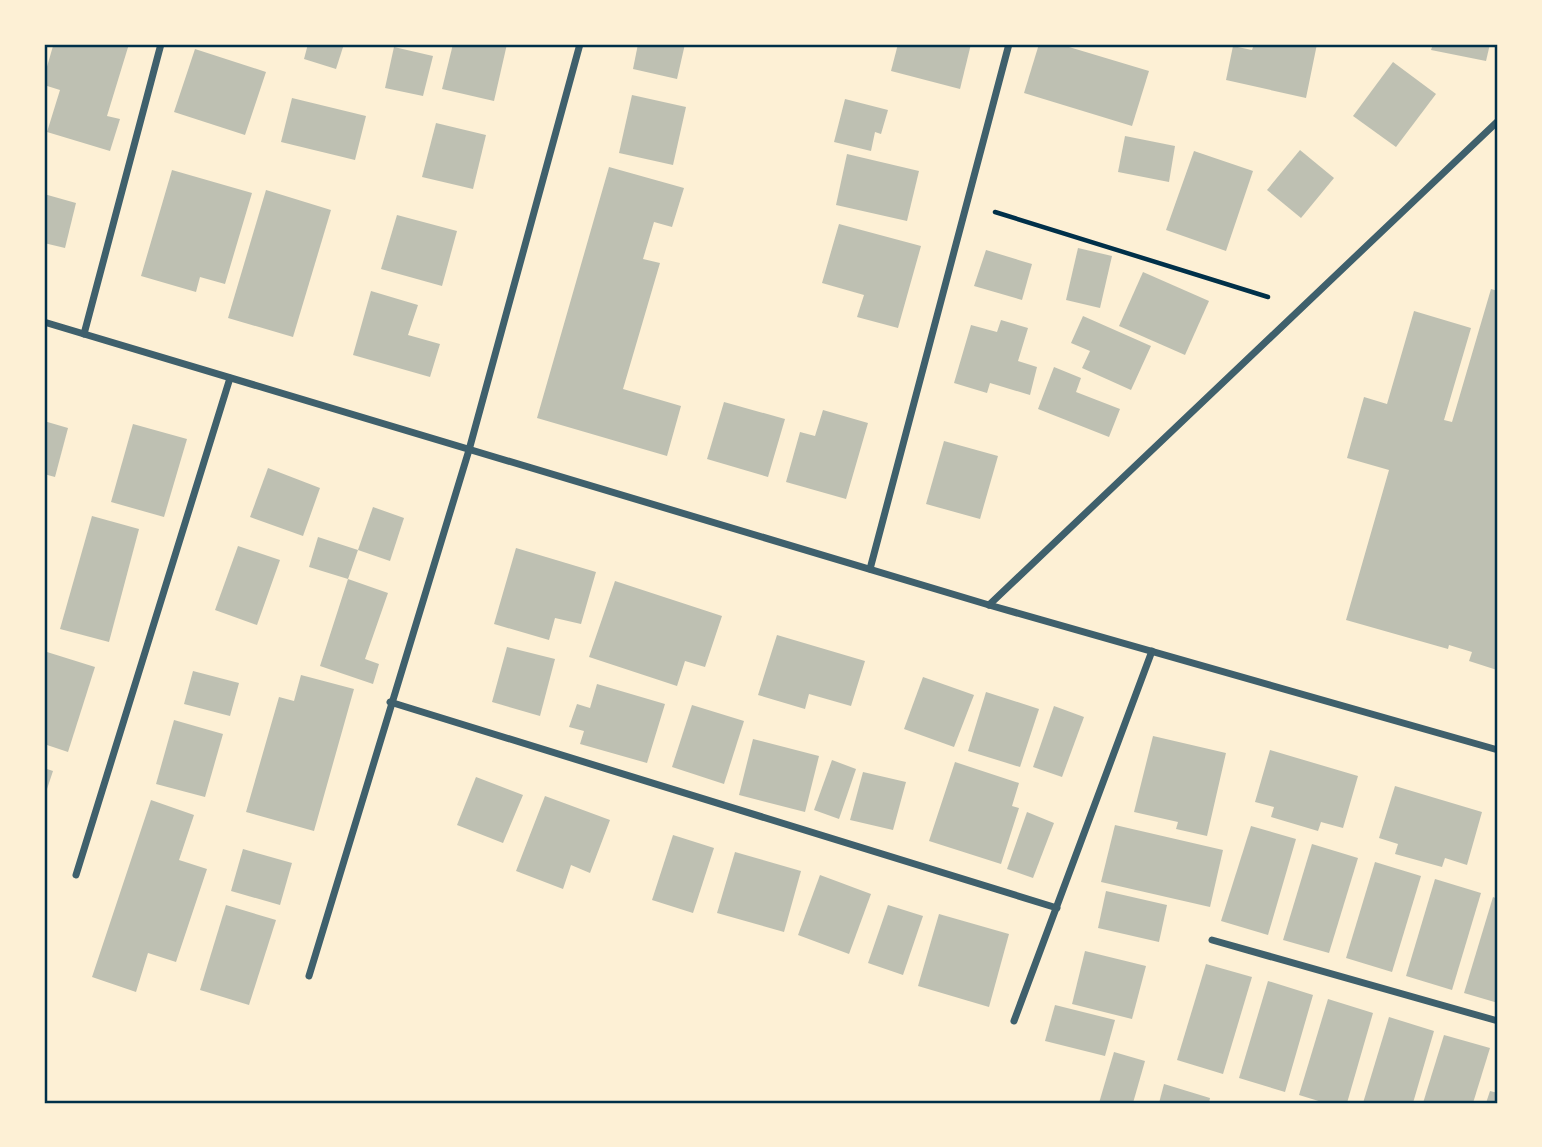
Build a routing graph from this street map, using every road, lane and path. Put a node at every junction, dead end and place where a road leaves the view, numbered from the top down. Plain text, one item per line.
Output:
1 (161, 44) edge
2 (580, 44) edge
3 (1009, 44) edge
4 (1498, 121) edge
5 (967, 203) junction
6 (1302, 307) junction
7 (44, 322) edge
8 (84, 334) junction
9 (230, 378) junction
10 (469, 450) junction
11 (870, 569) junction
12 (989, 605) junction
13 (1152, 651) junction
14 (390, 702) junction
15 (1498, 750) edge
16 (76, 875) dead end
17 (1057, 908) junction
18 (1212, 940) dead end
19 (309, 976) dead end
20 (1014, 1021) dead end
21 (1498, 1021) edge

1 - 8 street
2 - 10 street
3 - 5 street
4 - 6 street
5 - 6 path
5 - 11 street
6 - 12 street
7 - 8 street
8 - 9 street
9 - 10 street
9 - 16 street
10 - 11 street
10 - 14 street
11 - 12 street
12 - 13 street
13 - 15 street
13 - 17 street
14 - 17 street
14 - 19 street
17 - 20 street
18 - 21 street

